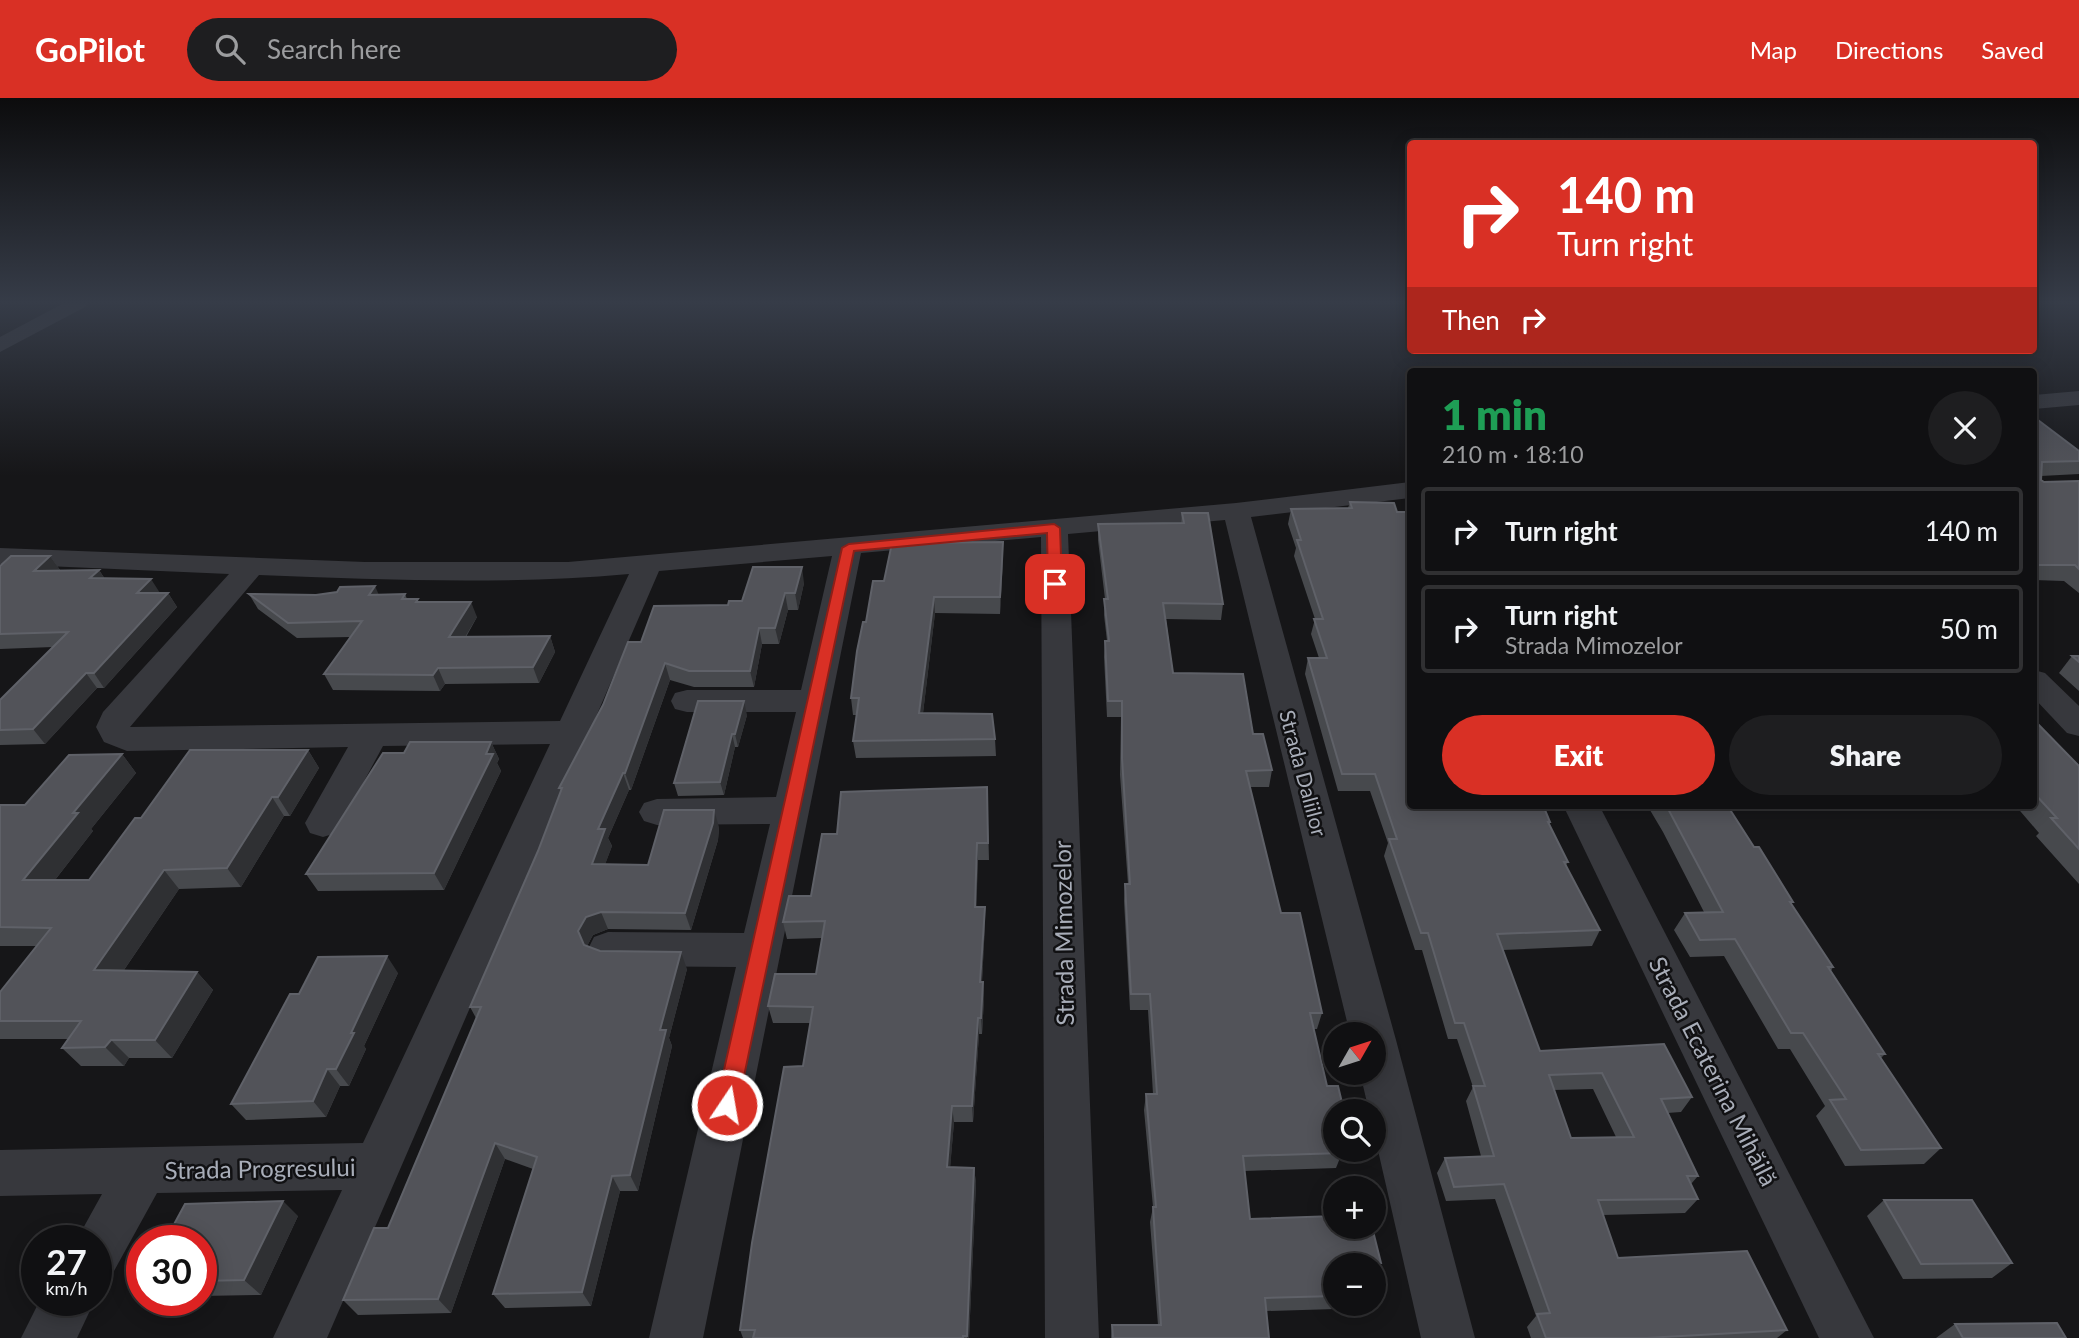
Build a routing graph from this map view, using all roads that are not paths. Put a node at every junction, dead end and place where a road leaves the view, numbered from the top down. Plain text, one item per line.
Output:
1 (2079, 398) edge
2 (2037, 402) edge
3 (1407, 490) edge
4 (1236, 511) junction
5 (1054, 528) junction
6 (849, 548) junction
7 (6, 563) edge
8 (648, 563) junction
9 (252, 566) junction
10 (2037, 683) edge
11 (687, 701) dead end
12 (815, 701) junction
13 (2079, 725) edge
14 (570, 732) junction
15 (372, 735) junction
16 (1583, 809) edge
17 (791, 810) junction
18 (657, 812) dead end
19 (323, 823) dead end
20 (608, 949) edge
21 (760, 950) junction
22 (1369, 1022) edge
23 (1385, 1085) edge
24 (376, 1166) junction
25 (143, 1171) junction
26 (0, 1173) edge
27 (112, 1225) edge
28 (60, 1316) edge
29 (48, 1338) edge
30 (300, 1338) edge
31 (676, 1338) edge
32 (1072, 1338) edge
33 (1448, 1338) edge
34 (1847, 1338) edge

1 - 2 street
3 - 4 street
4 - 5 street
4 - 22 street, Strada Daliilor
5 - 6 street
5 - 32 street, Strada Mimozelor
6 - 8 street
6 - 12 street
7 - 9 street
8 - 9 street
8 - 14 street
9 - 15 street
10 - 13 street
11 - 12 street
12 - 17 street
14 - 15 street
14 - 24 street
15 - 19 street
16 - 34 street, Strada Ecaterina Mihăilă
17 - 18 street
17 - 21 street
20 - 21 street
21 - 31 street
23 - 33 street
24 - 25 street, Strada Progresului
24 - 30 street
25 - 26 street, Strada Progresului
25 - 27 street, Strada Progresului
28 - 29 street

